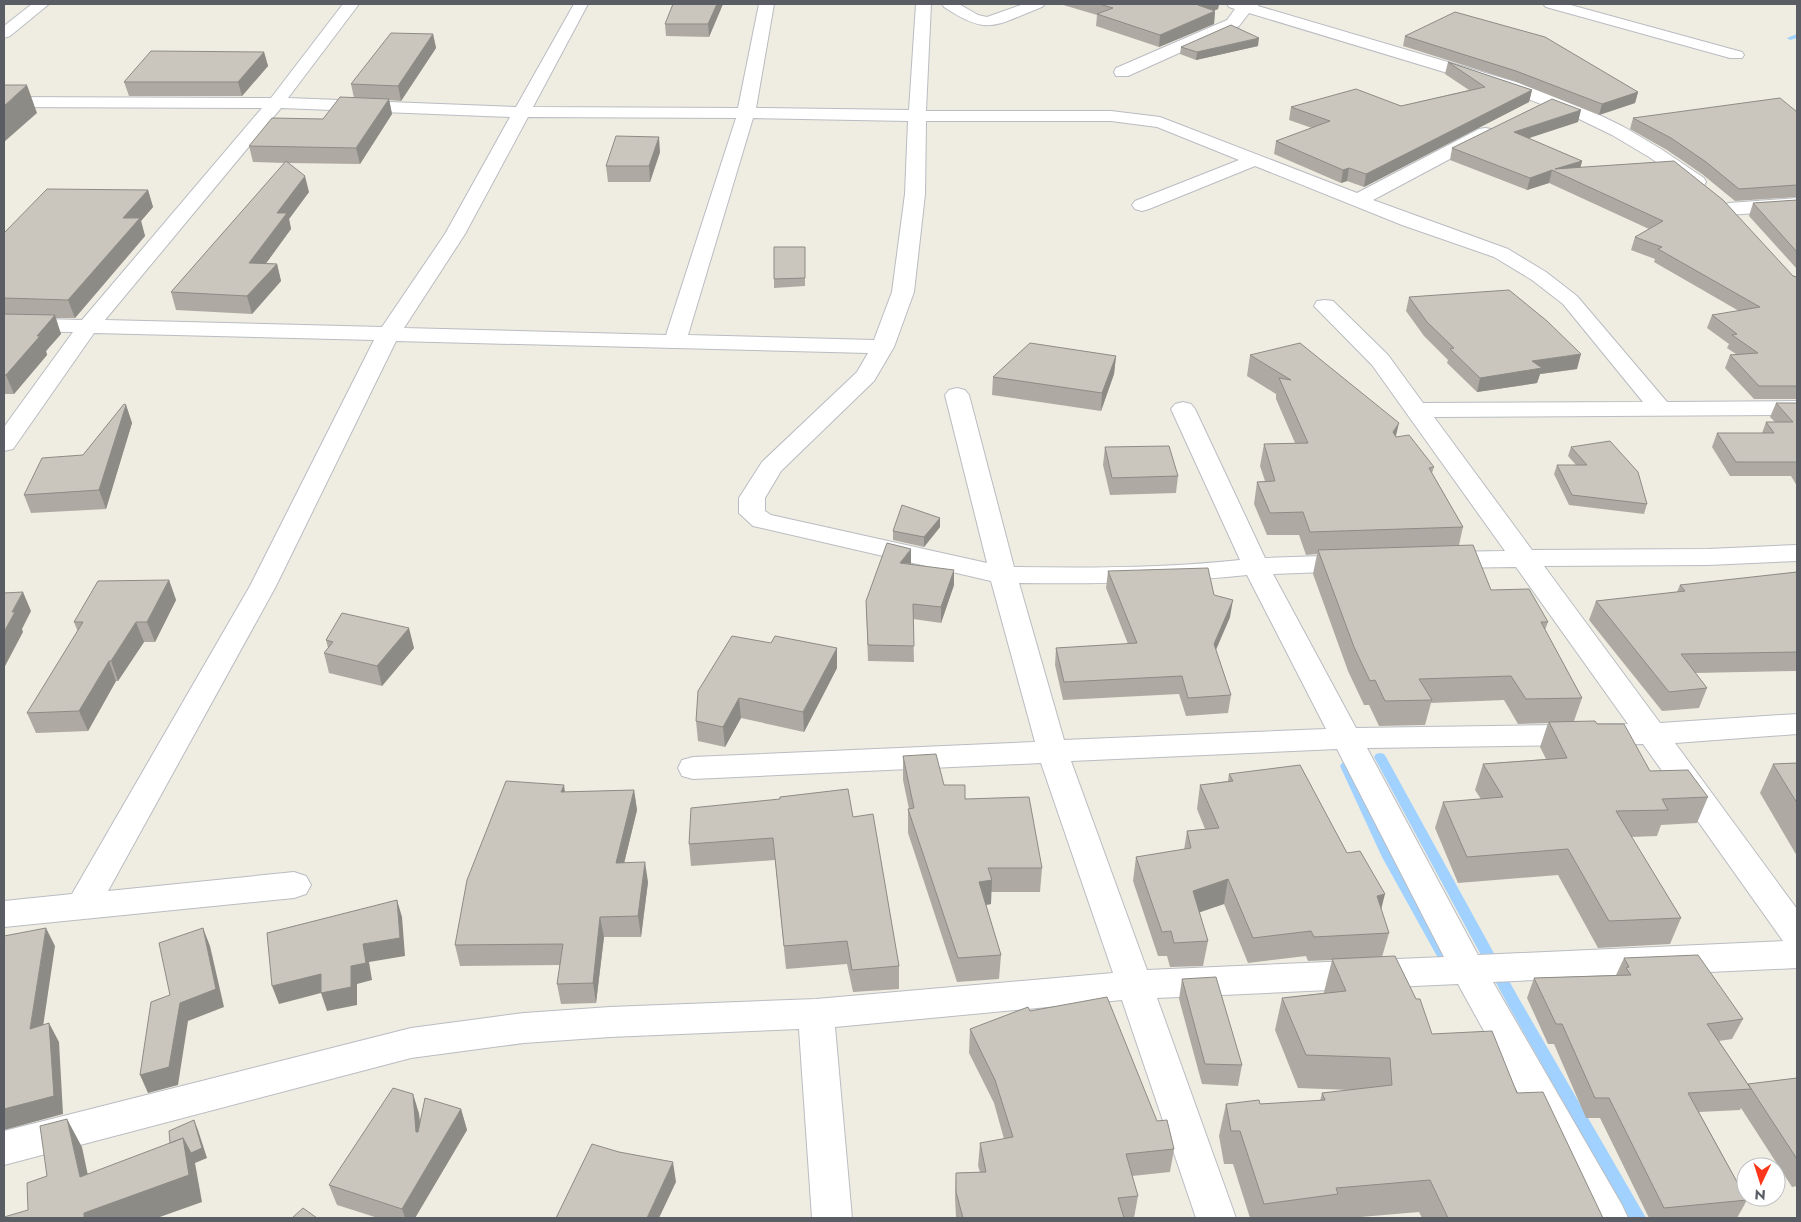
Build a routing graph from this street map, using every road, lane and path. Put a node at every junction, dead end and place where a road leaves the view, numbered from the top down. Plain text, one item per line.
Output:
1 (41, 4) edge
2 (352, 4) edge
3 (581, 4) edge
4 (767, 4) edge
5 (924, 4) edge
6 (949, 4) edge
7 (1037, 4) edge
8 (1551, 4) edge
9 (1243, 5) edge
10 (4, 33) edge
11 (1736, 55) dead end
12 (1122, 72) dead end
13 (1549, 101) junction
14 (4, 102) edge
15 (276, 103) junction
16 (1532, 110) edge
17 (521, 112) junction
18 (746, 114) junction
19 (917, 115) junction
20 (1497, 127) edge
21 (1255, 160) junction
22 (1718, 199) junction
23 (1357, 200) junction
24 (1797, 204) edge
25 (1142, 205) dead end
26 (1747, 227) edge
27 (1325, 306) dead end
28 (4, 324) edge
29 (89, 325) junction
30 (388, 335) junction
31 (675, 341) junction
32 (883, 347) junction
33 (957, 395) dead end
34 (1797, 408) edge
35 (1183, 409) dead end
36 (1662, 409) junction
37 (1418, 410) junction
38 (4, 444) edge
39 (1797, 552) edge
40 (1524, 557) junction
41 (1415, 561) edge
42 (1375, 562) edge
43 (1256, 566) junction
44 (1003, 575) junction
45 (1797, 724) edge
46 (1652, 734) junction
47 (1346, 738) junction
48 (1052, 750) junction
49 (693, 768) dead end
50 (294, 885) dead end
51 (82, 907) junction
52 (4, 914) edge
53 (1797, 934) edge
54 (1797, 954) edge
55 (1468, 970) junction
56 (1134, 986) junction
57 (816, 1014) junction
58 (4, 1148) edge
59 (832, 1218) edge
60 (1216, 1218) edge
61 (1608, 1218) edge

1 - 10 street
2 - 15 street
3 - 17 street
4 - 18 street
5 - 19 street
6 - 7 street
8 - 11 street
9 - 12 street
9 - 13 street
13 - 16 street
13 - 22 street
14 - 15 street
15 - 17 street
15 - 29 street
17 - 18 street
17 - 30 street
18 - 19 street
18 - 31 street
19 - 21 street
19 - 32 street
20 - 23 street
21 - 23 street
21 - 25 street
22 - 24 street
22 - 26 street
23 - 36 street
27 - 37 street
28 - 29 street
29 - 30 street
29 - 38 street
30 - 31 street
30 - 51 street
31 - 32 street
32 - 44 street
33 - 44 street
34 - 36 street
35 - 43 street
36 - 37 street
37 - 40 street
39 - 40 street
40 - 41 street
40 - 46 street
42 - 43 street
43 - 44 street
43 - 47 street
44 - 48 street
45 - 46 street
46 - 47 street
46 - 53 street
47 - 48 street
47 - 55 street
48 - 49 street
48 - 56 street
50 - 51 street
51 - 52 street
54 - 55 street
55 - 56 street
55 - 61 street
56 - 57 street
56 - 60 street
57 - 58 street
57 - 59 street

